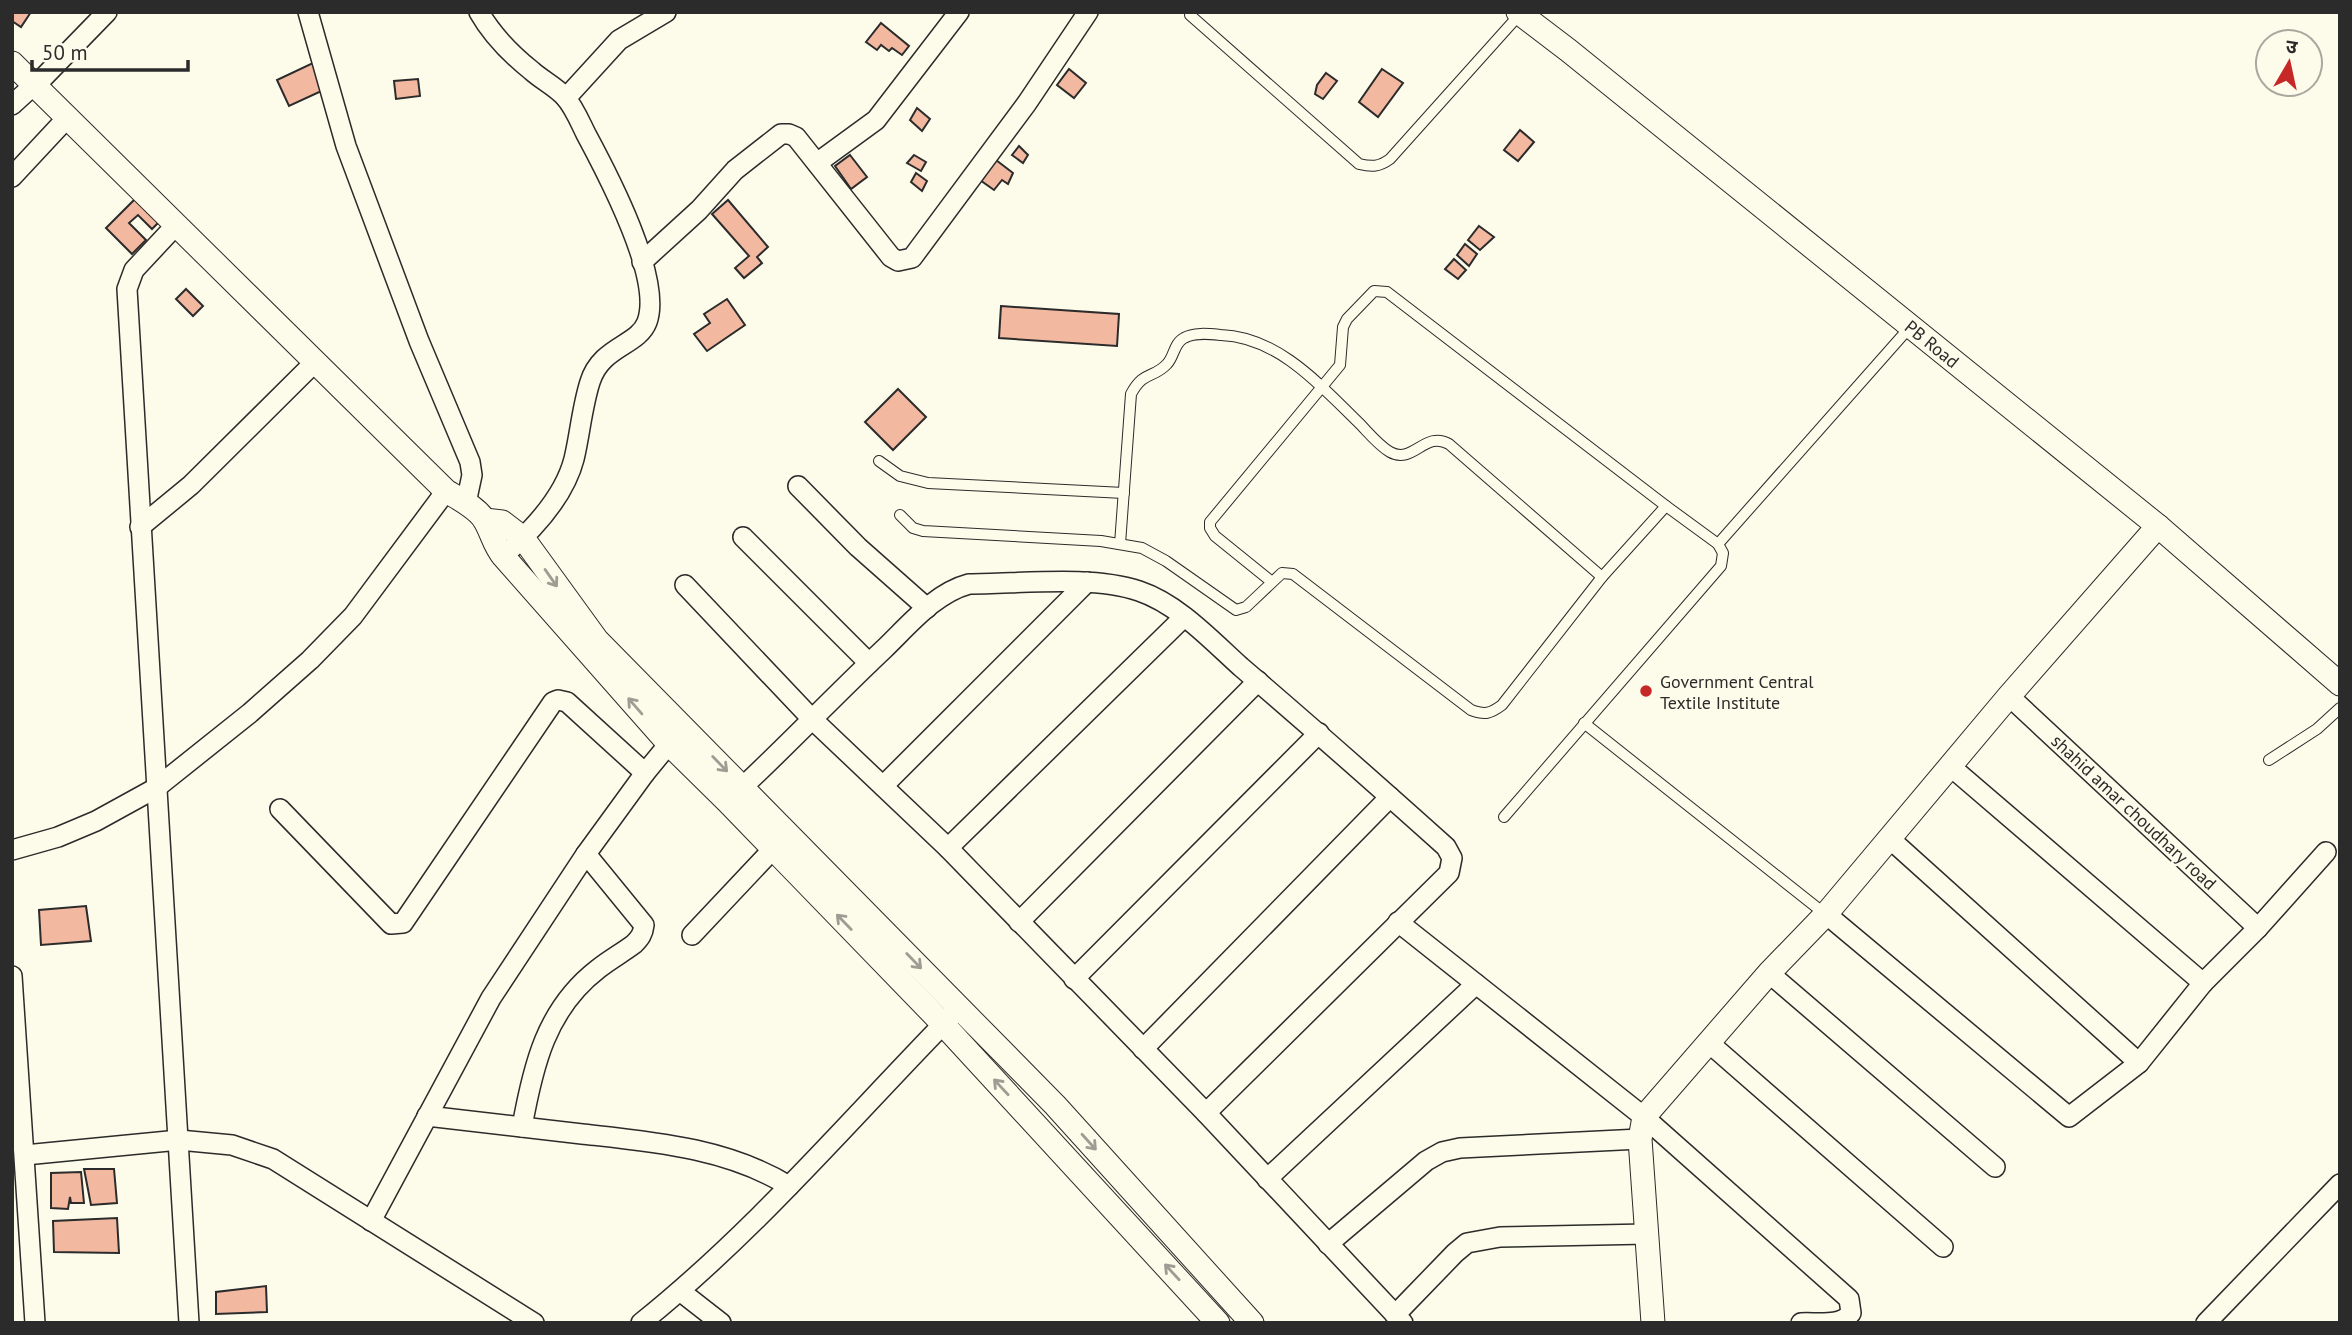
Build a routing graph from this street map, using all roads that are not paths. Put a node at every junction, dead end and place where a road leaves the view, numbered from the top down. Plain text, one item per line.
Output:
1 (107, 12) edge
2 (308, 12) edge
3 (479, 12) edge
4 (666, 12) edge
5 (959, 12) edge
6 (1088, 12) edge
7 (1519, 13) edge
8 (1190, 15) dead end
9 (12, 63) edge
10 (36, 84) junction
11 (566, 98) junction
12 (12, 105) edge
13 (67, 118) junction
14 (817, 163) junction
15 (12, 177) edge
16 (176, 225) junction
17 (642, 262) junction
18 (1911, 327) junction
19 (315, 362) junction
20 (1323, 387) junction
21 (878, 461) dead end
22 (798, 486) dead end
23 (446, 491) junction
24 (1124, 493) junction
25 (466, 503) junction
26 (1666, 506) junction
27 (900, 514) dead end
28 (485, 520) junction
29 (2158, 526) junction
30 (140, 527) junction
31 (743, 537) dead end
32 (523, 538) junction
33 (1120, 544) junction
34 (1718, 544) junction
35 (503, 556) junction
36 (1602, 577) junction
37 (1087, 582) junction
38 (1272, 582) junction
39 (685, 585) dead end
40 (927, 608) junction
41 (1184, 617) junction
42 (869, 663) junction
43 (1258, 681) junction
44 (2340, 684) edge
45 (2009, 696) junction
46 (2340, 708) edge
47 (811, 718) junction
48 (1584, 723) junction
49 (1319, 733) junction
50 (676, 735) junction
51 (2269, 760) dead end
52 (1950, 766) junction
53 (645, 773) junction
54 (883, 786) junction
55 (156, 788) junction
56 (735, 794) junction
57 (1390, 797) junction
58 (280, 809) dead end
59 (1504, 817) dead end
60 (1889, 838) junction
61 (948, 848) junction
62 (773, 849) junction
63 (12, 850) edge
64 (2326, 852) dead end
65 (586, 854) junction
66 (799, 861) junction
67 (1826, 914) junction
68 (1019, 922) junction
69 (1398, 922) junction
70 (2258, 928) junction
71 (692, 935) dead end
72 (876, 938) junction
73 (1769, 972) junction
74 (12, 976) edge
75 (1074, 979) junction
76 (2203, 983) junction
77 (1476, 984) junction
78 (959, 1007) junction
79 (943, 1024) junction
80 (1708, 1042) junction
81 (1143, 1049) junction
82 (2138, 1063) junction
83 (1055, 1105) junction
84 (1206, 1113) junction
85 (427, 1116) junction
86 (1034, 1123) junction
87 (523, 1127) junction
88 (1642, 1128) junction
89 (179, 1140) junction
90 (25, 1155) junction
91 (1995, 1167) dead end
92 (1267, 1179) junction
93 (2340, 1184) edge
94 (789, 1186) junction
95 (371, 1222) junction
96 (1647, 1234) junction
97 (1328, 1244) junction
98 (1943, 1247) dead end
99 (680, 1292) junction
100 (1399, 1319) edge
101 (35, 1323) edge
102 (189, 1323) edge
103 (534, 1323) edge
104 (641, 1323) edge
105 (722, 1323) edge
106 (1218, 1323) edge
107 (1252, 1323) edge
108 (1653, 1323) edge
109 (1801, 1323) edge
110 (2206, 1323) edge

1 - 10 street
2 - 25 street
3 - 11 street
4 - 11 street
5 - 14 street
6 - 14 street
7 - 8 lane
7 - 18 street, PB Road
9 - 10 street
10 - 12 street
10 - 13 street
11 - 17 street
13 - 15 street
13 - 16 street
14 - 17 street
16 - 19 street
16 - 30 street
17 - 32 street
18 - 29 street, PB Road
18 - 34 lane
19 - 23 street
19 - 30 street
20 - 24 lane
20 - 26 lane
20 - 36 lane
20 - 38 lane
21 - 24 lane
22 - 40 street
23 - 25 street
23 - 55 street
24 - 33 lane
25 - 28 street
26 - 34 lane
26 - 36 lane
27 - 33 lane
28 - 32 street
28 - 35 street
29 - 44 street, PB Road
29 - 45 street
30 - 55 street
31 - 42 street
32 - 35 street
32 -> 50 street
33 - 38 lane
34 - 48 lane
50 -> 35 street
36 - 38 lane
37 - 40 street
37 - 41 street
37 - 54 street
39 - 47 street
40 - 42 street
41 - 43 street
41 - 61 street
42 - 47 street
43 - 49 street
43 - 68 street
45 - 52 street
45 - 70 street, shahid amar choudhary road
46 - 51 lane
47 - 54 street
47 - 56 street
48 - 59 lane
48 - 67 lane
49 - 57 street
49 - 75 street
50 - 53 street
50 - 56 street
52 - 60 street
52 - 76 street
53 - 58 street
53 - 65 street
54 - 61 street
55 - 63 street
55 - 89 street
56 - 62 street
56 - 66 street
57 - 69 street
57 - 81 street
60 - 67 street
60 - 82 street
61 - 68 street
62 - 66 street
62 - 71 street
64 - 70 street
65 - 85 street
65 - 87 street
66 - 72 street
67 - 73 street
67 - 82 street
68 - 75 street
69 - 77 street
69 - 84 street
70 - 76 street
72 -> 78 street
72 - 79 street
73 - 80 street
73 - 91 street
74 - 90 street
75 - 81 street
76 - 82 street
77 - 88 street
77 - 92 street
78 - 79 street
78 - 83 street
86 -> 79 street
79 - 94 street
80 - 88 street
80 - 98 street
81 - 84 street
83 - 86 street
83 -> 107 street
84 - 92 street
85 - 87 street
85 - 95 street
106 -> 86 street
87 - 94 street
88 - 96 street
88 - 97 street
88 - 109 street
89 - 90 street
89 - 95 street
89 - 102 street
90 - 101 street
92 - 97 street
93 - 110 street
94 - 99 street
95 - 103 street
96 - 100 street
96 - 108 street
97 - 100 street
99 - 104 street
99 - 105 street

